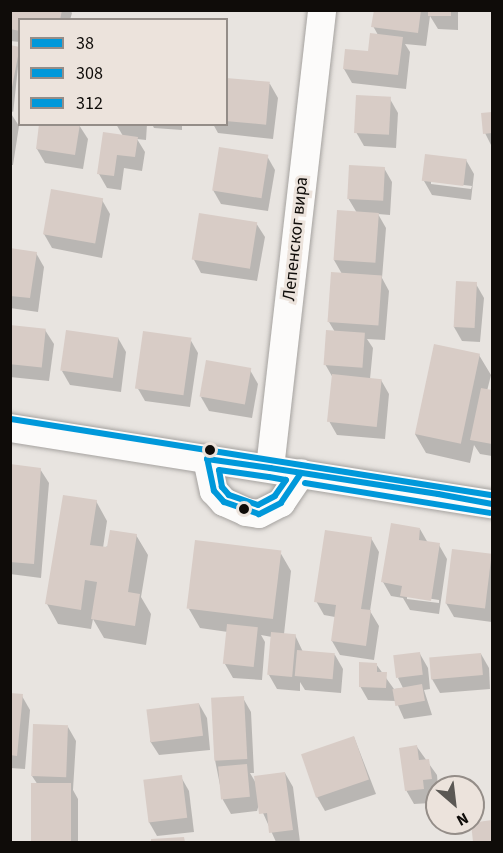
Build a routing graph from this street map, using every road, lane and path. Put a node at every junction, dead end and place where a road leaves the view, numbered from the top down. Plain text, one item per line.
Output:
1 (321, 10) edge
2 (10, 428) edge
3 (207, 459) junction
4 (270, 468) junction
5 (301, 473) junction
6 (492, 504) edge

1 - 4 street, Лепенског вира
2 - 3 street
3 - 4 street
3 - 5 street
4 - 5 street
5 - 6 street

